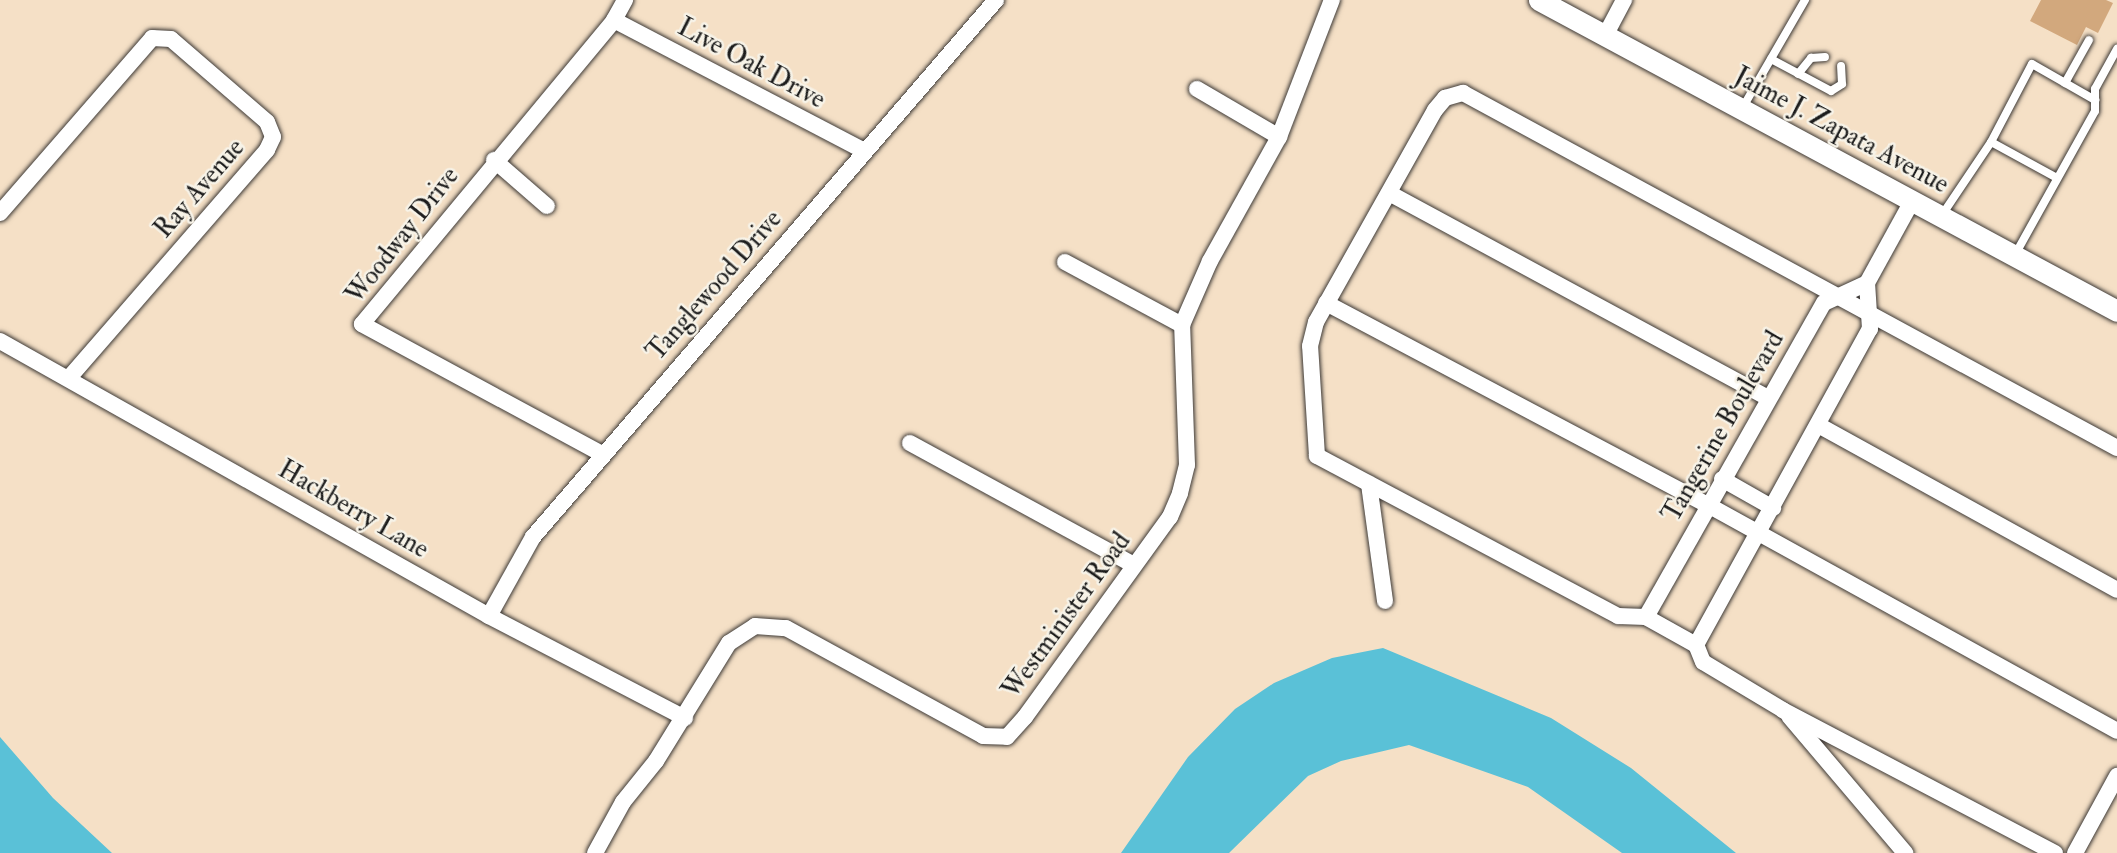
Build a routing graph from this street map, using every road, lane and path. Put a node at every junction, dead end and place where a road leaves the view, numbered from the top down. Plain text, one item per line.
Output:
1 (625, 0) edge
2 (996, 0) edge
3 (1332, 0) edge
4 (1539, 0) edge
5 (1624, 0) edge
6 (1805, 0) edge
7 (614, 20) junction
8 (1605, 36) junction
9 (2089, 40) dead end
10 (2117, 49) edge
11 (1825, 57) dead end
12 (1771, 59) junction
13 (1841, 66) dead end
14 (1798, 74) junction
15 (2065, 83) junction
16 (1197, 89) dead end
17 (2095, 100) junction
18 (1742, 109) junction
19 (1279, 137) junction
20 (1991, 142) junction
21 (865, 151) junction
22 (494, 160) junction
23 (2057, 178) junction
24 (1389, 193) junction
25 (1912, 201) junction
26 (547, 205) dead end
27 (0, 213) edge
28 (1941, 217) junction
29 (2014, 256) junction
30 (1065, 262) dead end
31 (1867, 284) junction
32 (1835, 298) junction
33 (1326, 303) junction
34 (2117, 312) edge
35 (1870, 317) junction
36 (1182, 325) junction
37 (0, 341) edge
38 (69, 378) junction
39 (1768, 398) junction
40 (1820, 426) junction
41 (910, 443) dead end
42 (2117, 449) edge
43 (601, 454) junction
44 (1722, 479) junction
45 (1369, 484) junction
46 (1708, 505) junction
47 (1773, 508) junction
48 (1758, 534) junction
49 (1134, 565) junction
50 (2117, 590) edge
51 (1385, 601) dead end
52 (489, 616) junction
53 (1646, 617) junction
54 (1696, 645) junction
55 (1783, 710) junction
56 (685, 718) junction
57 (2117, 731) edge
58 (2117, 776) edge
59 (595, 853) edge
60 (1905, 853) edge
61 (2055, 853) edge
62 (2075, 853) edge

1 - 7 street, Woodway Drive
2 - 21 street, Tanglewood Drive
3 - 19 street, Westminister Road
4 - 8 street, Jaime J. Zapata Avenue
5 - 8 street
6 - 12 lane
7 - 21 street, Live Oak Drive
7 - 22 street, Woodway Drive
8 - 18 street, Jaime J. Zapata Avenue
9 - 15 lane
10 - 17 lane
11 - 14 lane
12 - 14 lane
12 - 18 lane
13 - 14 lane
15 - 17 lane
15 - 20 lane
16 - 19 street
17 - 23 lane
18 - 25 street, Jaime J. Zapata Avenue
19 - 36 street, Westminister Road
20 - 23 lane
20 - 28 lane
21 - 43 street, Tanglewood Drive
22 - 26 street
22 - 43 street, Woodway Drive
23 - 29 lane
24 - 32 street
24 - 33 street
24 - 39 street
25 - 28 street, Jaime J. Zapata Avenue
25 - 31 street
27 - 38 street, Ray Avenue
28 - 29 street, Jaime J. Zapata Avenue
29 - 34 street, Jaime J. Zapata Avenue
30 - 36 street
31 - 32 street, Tangerine Boulevard
31 - 35 street
32 - 35 street
32 - 39 street, Tangerine Boulevard
33 - 45 street
33 - 46 street
35 - 40 street
35 - 42 street
36 - 49 street, Westminister Road
37 - 38 street, Hackberry Lane
38 - 52 street, Hackberry Lane
39 - 44 street, Tangerine Boulevard
40 - 47 street
40 - 50 street
41 - 49 street
43 - 52 street, Tanglewood Drive
44 - 46 street, Tangerine Boulevard
44 - 47 street
45 - 51 street
45 - 53 street
46 - 48 street
46 - 53 street, Tangerine Boulevard
47 - 48 street
48 - 54 street
48 - 57 street
49 - 56 street, Westminister Road
52 - 56 street, Hackberry Lane
53 - 54 street
54 - 55 street
55 - 60 street
55 - 61 street
56 - 59 street, Westminister Road
58 - 62 street

